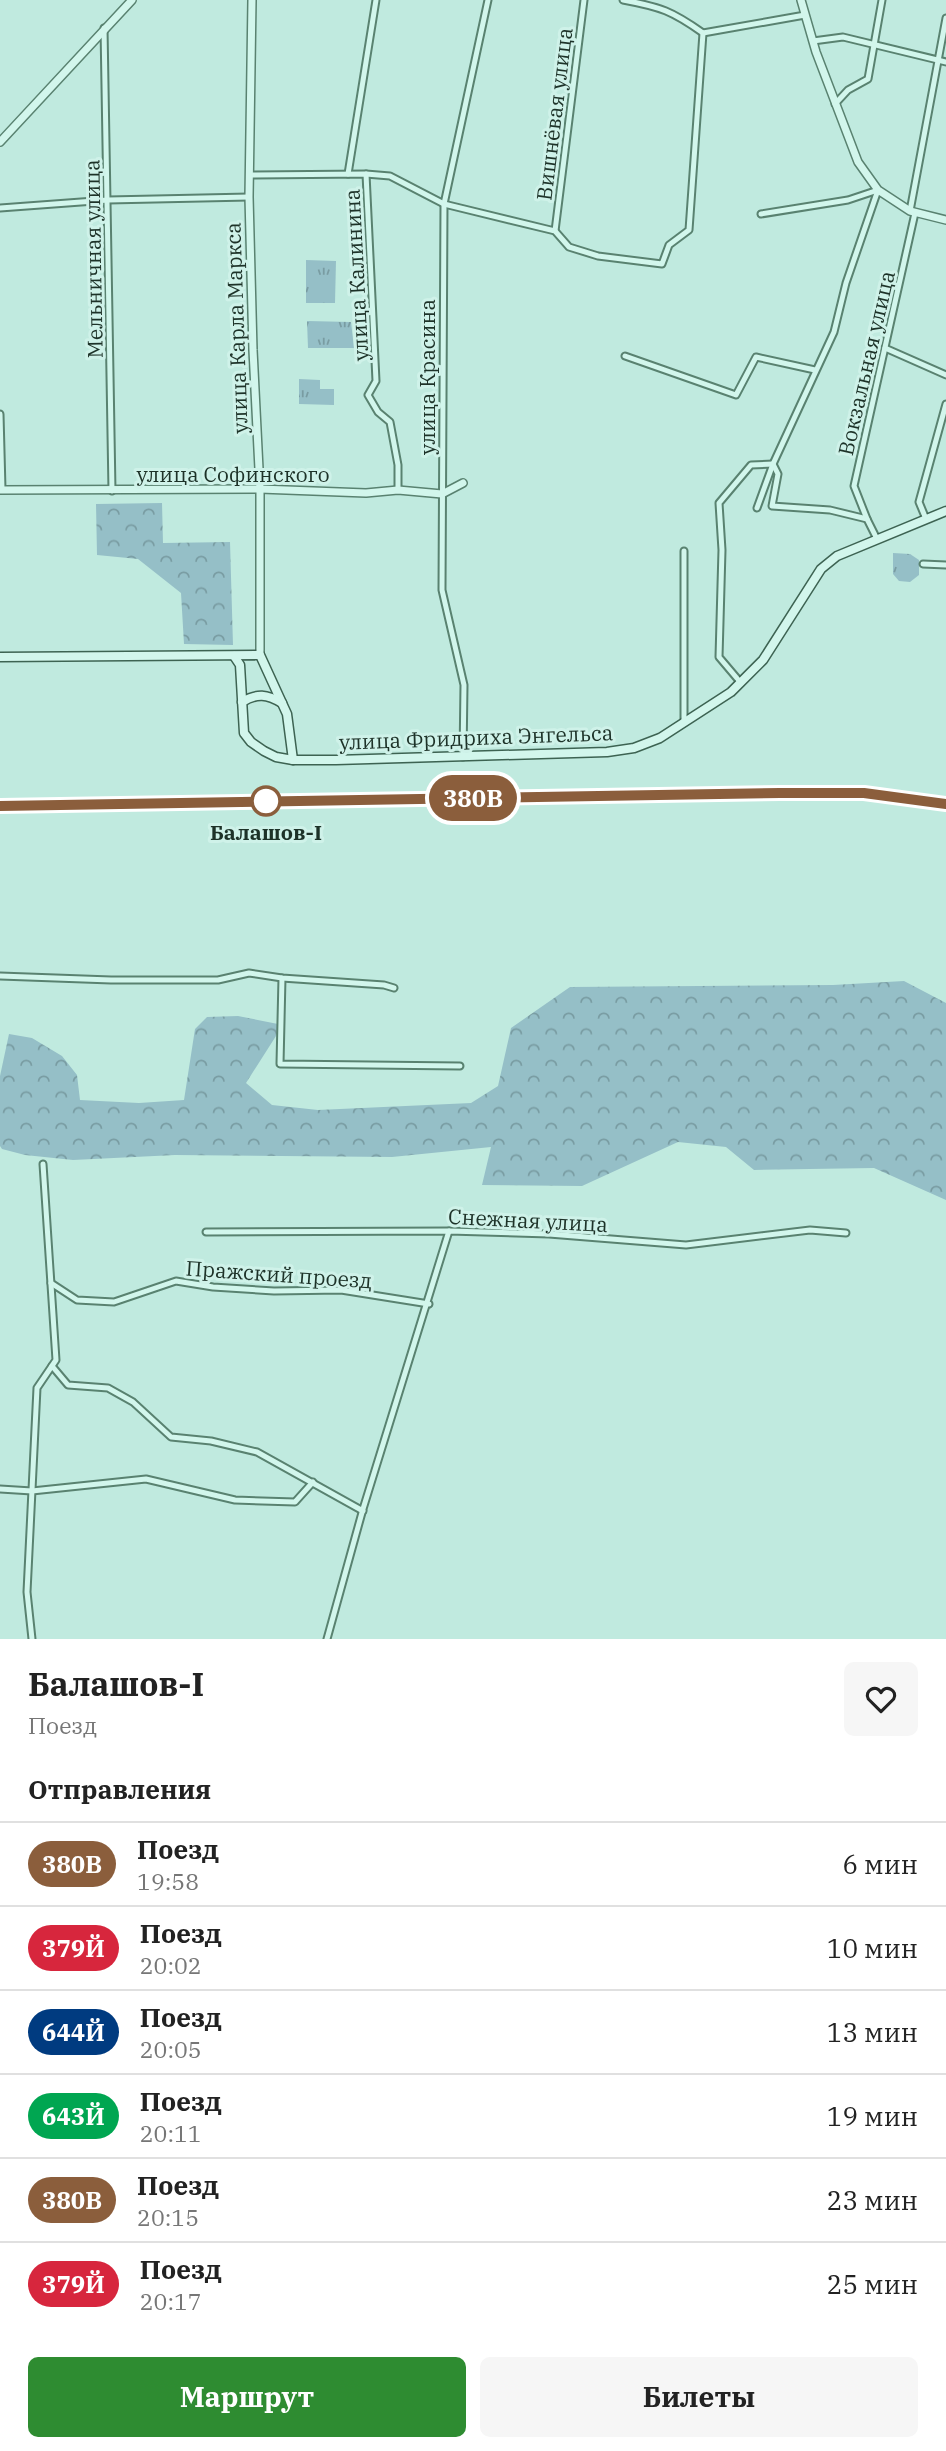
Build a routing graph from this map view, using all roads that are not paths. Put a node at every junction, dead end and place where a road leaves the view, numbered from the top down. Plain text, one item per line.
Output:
1 (132, 0) edge
2 (252, 0) edge
3 (376, 0) edge
4 (488, 0) edge
5 (584, 0) edge
6 (623, 0) edge
7 (801, 0) edge
8 (882, 0) edge
9 (652, 3) edge
10 (805, 15) junction
11 (946, 18) edge
12 (104, 27) junction
13 (703, 33) junction
14 (813, 41) junction
15 (873, 45) junction
16 (938, 61) junction
17 (946, 62) edge
18 (835, 104) junction
19 (0, 142) edge
20 (348, 174) junction
21 (366, 174) junction
22 (250, 175) junction
23 (878, 190) junction
24 (249, 197) junction
25 (108, 200) junction
26 (444, 204) junction
27 (0, 208) edge
28 (913, 212) junction
29 (761, 214) dead end
30 (946, 220) edge
31 (555, 231) junction
32 (885, 348) junction
33 (625, 356) dead end
34 (815, 370) junction
35 (946, 375) edge
36 (946, 404) edge
37 (0, 414) edge
38 (773, 464) junction
39 (463, 483) dead end
40 (1, 489) edge
41 (260, 489) junction
42 (398, 490) junction
43 (112, 491) junction
44 (443, 494) junction
45 (757, 508) dead end
46 (946, 511) edge
47 (867, 519) junction
48 (926, 519) junction
49 (877, 539) junction
50 (684, 551) dead end
51 (923, 564) dead end
52 (946, 565) edge
53 (260, 655) junction
54 (234, 656) junction
55 (0, 657) edge
56 (741, 683) junction
57 (242, 702) junction
58 (282, 703) junction
59 (684, 723) junction
60 (463, 757) junction
61 (293, 760) junction
62 (0, 976) edge
63 (282, 978) junction
64 (394, 988) dead end
65 (460, 1066) dead end
66 (43, 1164) dead end
67 (449, 1231) junction
68 (206, 1232) dead end
69 (846, 1233) dead end
70 (51, 1283) junction
71 (428, 1304) junction
72 (52, 1366) junction
73 (313, 1482) junction
74 (0, 1489) edge
75 (32, 1491) junction
76 (363, 1511) junction
77 (32, 1639) edge
78 (327, 1639) edge

1 - 12 street
2 - 22 street, улица Карла Маркса
3 - 20 street, улица Калинина
4 - 26 street, улица Красина
5 - 31 street, Вишнёвая улица
6 - 9 street
7 - 10 street
8 - 15 street
9 - 13 street
10 - 13 street
10 - 14 street
11 - 16 street, Вокзальная улица
12 - 19 street
12 - 25 street, Мельничная улица
13 - 31 street
14 - 15 street
14 - 18 street
15 - 16 street
15 - 18 street
16 - 17 street
16 - 28 street, Вокзальная улица
18 - 23 street
20 - 21 street
20 - 22 street
21 - 26 street
21 - 42 street, улица Калинина
22 - 24 street, улица Карла Маркса
23 - 28 street
23 - 29 street
23 - 34 street
24 - 25 street
24 - 41 street, улица Карла Маркса
25 - 27 street
25 - 43 street, Мельничная улица
26 - 31 street
26 - 44 street, улица Красина
28 - 30 street
28 - 32 street, Вокзальная улица
32 - 35 street
32 - 47 street, Вокзальная улица
33 - 34 street
34 - 38 street
36 - 48 street
37 - 40 street
38 - 45 street
38 - 47 street
38 - 56 street
39 - 44 street
40 - 43 street, улица Софинского
41 - 42 street, улица Софинского
41 - 43 street, улица Софинского
41 - 53 street, улица Карла Маркса
42 - 44 street, улица Софинского
44 - 60 street, улица Красина
46 - 48 main road, улица Фридриха Энгельса
47 - 49 street, Вокзальная улица
48 - 49 main road, улица Фридриха Энгельса
49 - 56 main road, улица Фридриха Энгельса
50 - 59 street
51 - 52 street
53 - 54 main road
53 - 58 main road
54 - 55 main road
54 - 57 main road
56 - 59 main road, улица Фридриха Энгельса
57 - 58 main road
57 - 61 main road
58 - 61 main road
59 - 60 main road, улица Фридриха Энгельса
60 - 61 main road, улица Фридриха Энгельса
62 - 63 street
63 - 64 street
63 - 65 street
66 - 70 street
67 - 68 street, Снежная улица
67 - 69 street, Снежная улица
67 - 71 street
70 - 71 street, Пражский проезд
70 - 72 street
71 - 76 street
72 - 73 street
72 - 75 street
73 - 75 street
73 - 76 street
74 - 75 street
75 - 77 street
76 - 78 street

